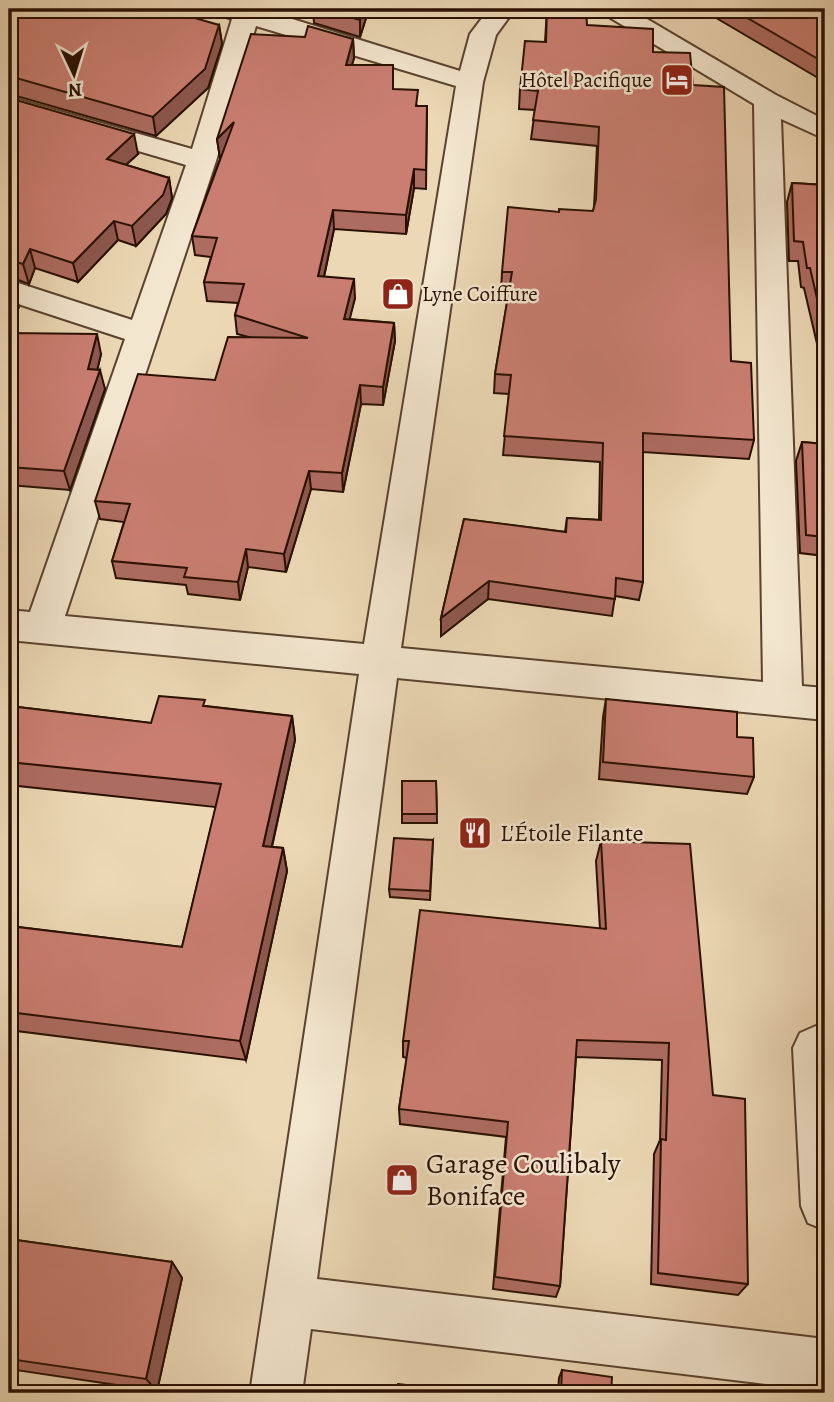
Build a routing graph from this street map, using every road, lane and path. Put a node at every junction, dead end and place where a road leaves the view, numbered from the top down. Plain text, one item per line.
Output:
1 (502, 9) edge
2 (613, 9) edge
3 (240, 10) edge
4 (470, 82) junction
5 (767, 101) junction
6 (9, 105) edge
7 (825, 131) edge
8 (202, 161) junction
9 (9, 290) edge
10 (143, 334) junction
11 (26, 626) edge
12 (380, 662) junction
13 (783, 700) junction
14 (825, 704) edge
15 (816, 1048) dead end
16 (825, 1206) edge
17 (290, 1301) junction
18 (825, 1365) edge
19 (275, 1393) edge

1 - 4 street
2 - 5 street
3 - 4 street
3 - 8 street
4 - 12 street
5 - 7 street
5 - 13 street
6 - 8 street
8 - 10 street
9 - 10 street
10 - 11 street
11 - 12 street
12 - 13 street
12 - 17 street
13 - 14 street
15 - 16 street
17 - 18 street
17 - 19 street

